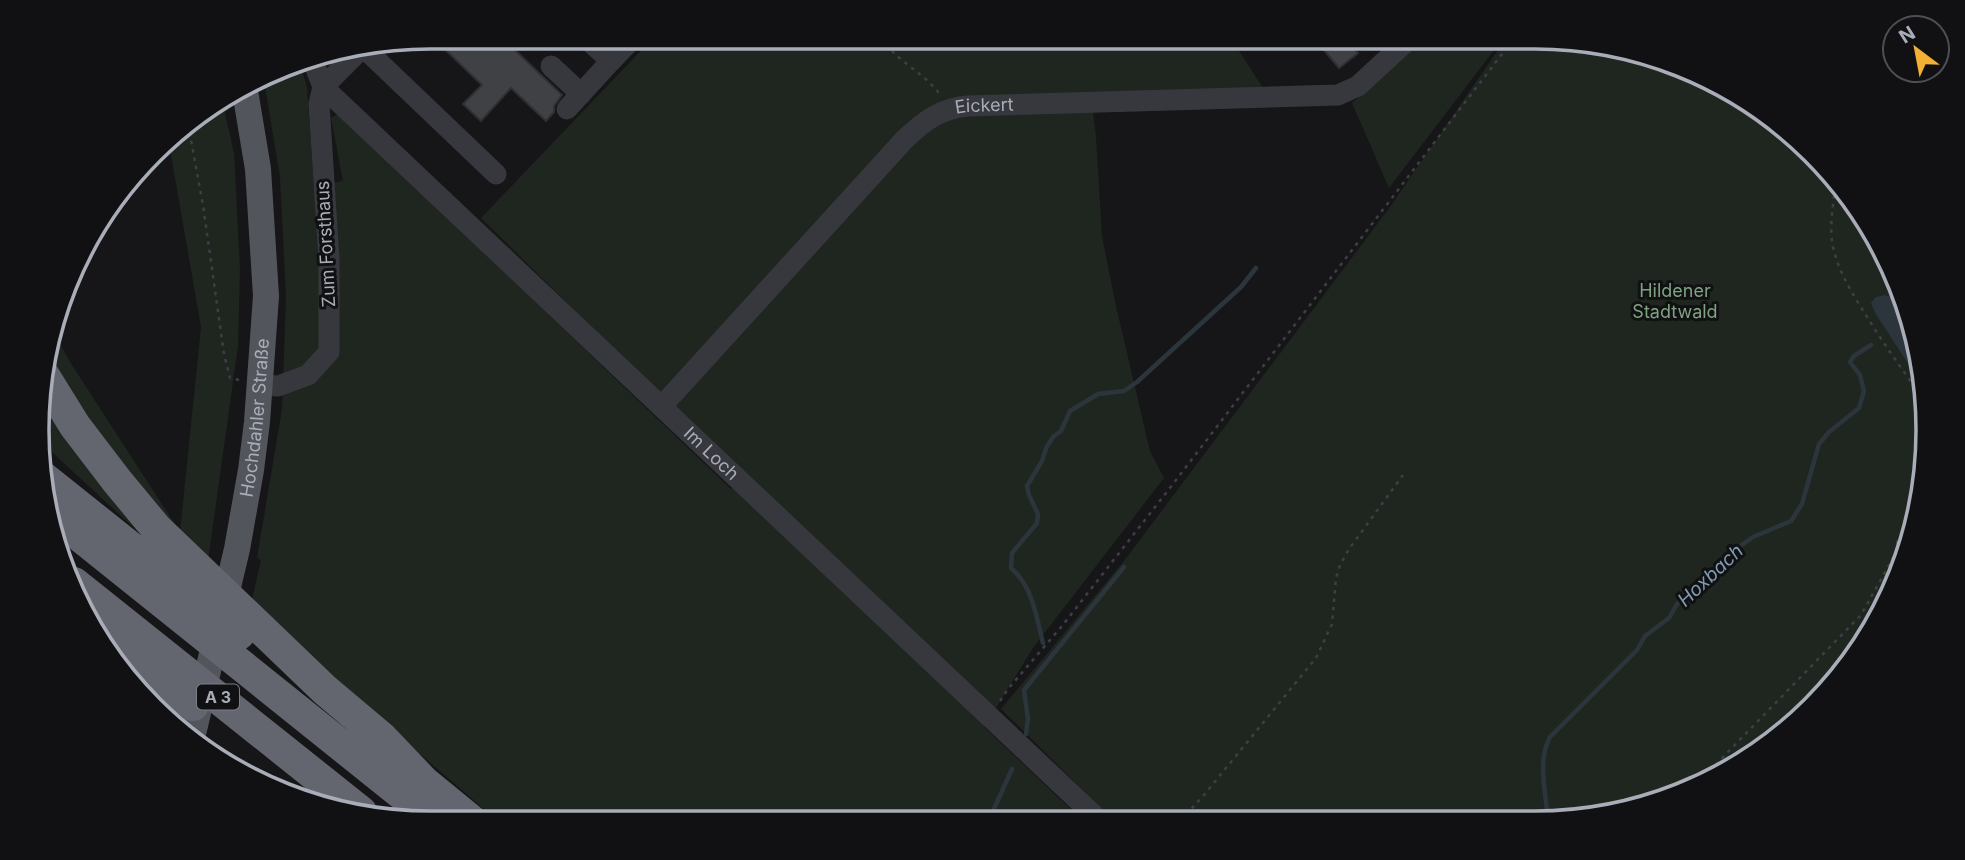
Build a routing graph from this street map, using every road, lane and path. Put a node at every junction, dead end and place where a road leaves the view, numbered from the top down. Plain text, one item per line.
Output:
1 (598, 49) edge
2 (622, 49) edge
3 (890, 49) edge
4 (1398, 49) edge
5 (1506, 49) edge
6 (369, 54) edge
7 (354, 56) edge
8 (611, 61) junction
9 (551, 65) dead end
10 (315, 67) edge
11 (323, 87) junction
12 (246, 96) edge
13 (945, 110) junction
14 (190, 135) edge
15 (496, 174) dead end
16 (1834, 195) edge
17 (259, 384) junction
18 (1913, 385) edge
19 (51, 388) edge
20 (662, 406) junction
21 (1403, 475) dead end
22 (53, 485) edge
23 (60, 520) edge
24 (1894, 556) edge
25 (85, 592) edge
26 (116, 646) edge
27 (999, 709) dead end
28 (194, 729) edge
29 (1714, 767) edge
30 (424, 782) junction
31 (296, 787) edge
32 (349, 802) edge
33 (423, 811) edge
34 (459, 811) edge
35 (1089, 811) edge
36 (1188, 811) edge

1 - 8 street
2 - 8 street
3 - 13 path
4 - 13 street, Eickert
5 - 27 path
6 - 15 street
7 - 11 street
8 - 9 street
10 - 11 street, Zum Forsthaus
11 - 17 street, Zum Forsthaus
11 - 20 street, Im Loch
12 - 17 main road, Hochdahler Straße
13 - 20 street, Eickert
14 - 17 path
16 - 18 path
17 - 28 main road, Hochdahler Straße
19 - 30 highway
20 - 35 street, Im Loch
21 - 36 path
22 - 30 highway
23 - 33 highway, A 3
24 - 29 path
25 - 32 highway, A 3
26 - 31 highway
30 - 34 highway

